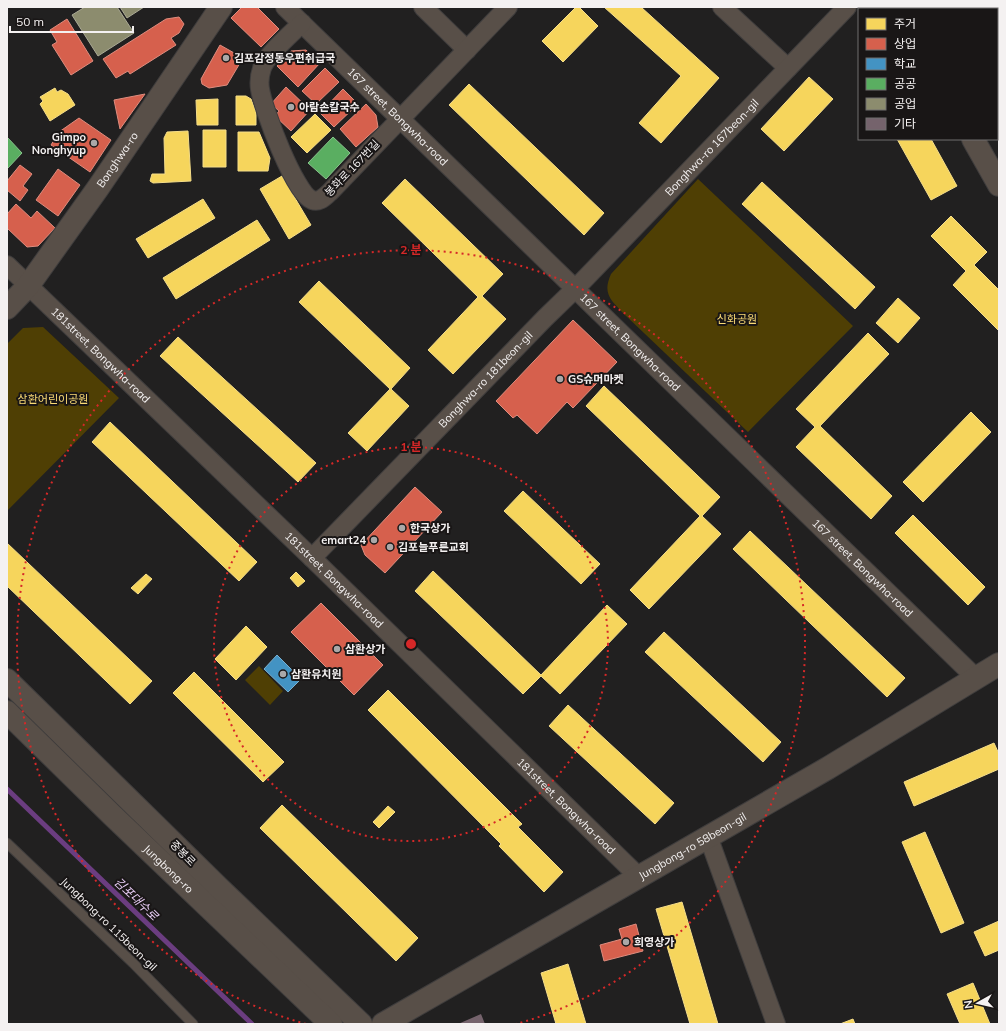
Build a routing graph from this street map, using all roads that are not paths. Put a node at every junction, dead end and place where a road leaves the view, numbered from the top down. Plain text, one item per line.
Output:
1 (221, 7) edge
2 (285, 7) edge
3 (423, 7) edge
4 (508, 7) edge
5 (722, 7) edge
6 (847, 7) edge
7 (302, 23) junction
8 (467, 50) junction
9 (788, 68) junction
10 (399, 119) junction
11 (974, 140) edge
12 (999, 185) edge
13 (7, 265) edge
14 (28, 286) junction
15 (576, 288) junction
16 (7, 308) edge
17 (312, 558) junction
18 (999, 664) edge
19 (976, 678) junction
20 (7, 680) edge
21 (7, 712) edge
22 (708, 836) junction
23 (7, 844) edge
24 (638, 876) junction
25 (193, 1024) edge
26 (331, 1024) edge
27 (361, 1024) edge
28 (383, 1024) edge
29 (776, 1024) edge

1 - 14 street, Bonghwa-ro
2 - 7 street, 167 street, Bongwha-road
3 - 8 street
4 - 8 street
5 - 9 street
6 - 9 street, Bonghwa-ro 167beon-gil
7 - 10 street, 167 street, Bongwha-road
7 - 10 street, 봉화로 167번길
8 - 10 street
9 - 15 street, Bonghwa-ro 167beon-gil
10 - 15 street, 167 street, Bongwha-road
11 - 12 street
13 - 14 street, 181street, Bongwha-road
14 - 16 street, Bonghwa-ro
14 - 17 street, 181street, Bongwha-road
15 - 17 street, Bonghwa-ro 181beon-gil
15 - 19 street, 167 street, Bongwha-road
17 - 24 street, 181street, Bongwha-road
18 - 19 street, Jungbong-ro 58beon-gil
19 - 22 street, Jungbong-ro 58beon-gil
20 - 27 street, 중봉로
21 - 26 street, Jungbong-ro
22 - 24 street, Jungbong-ro 58beon-gil
22 - 29 street
23 - 25 lane, Jungbong-ro 115beon-gil
24 - 28 street, Jungbong-ro 58beon-gil

